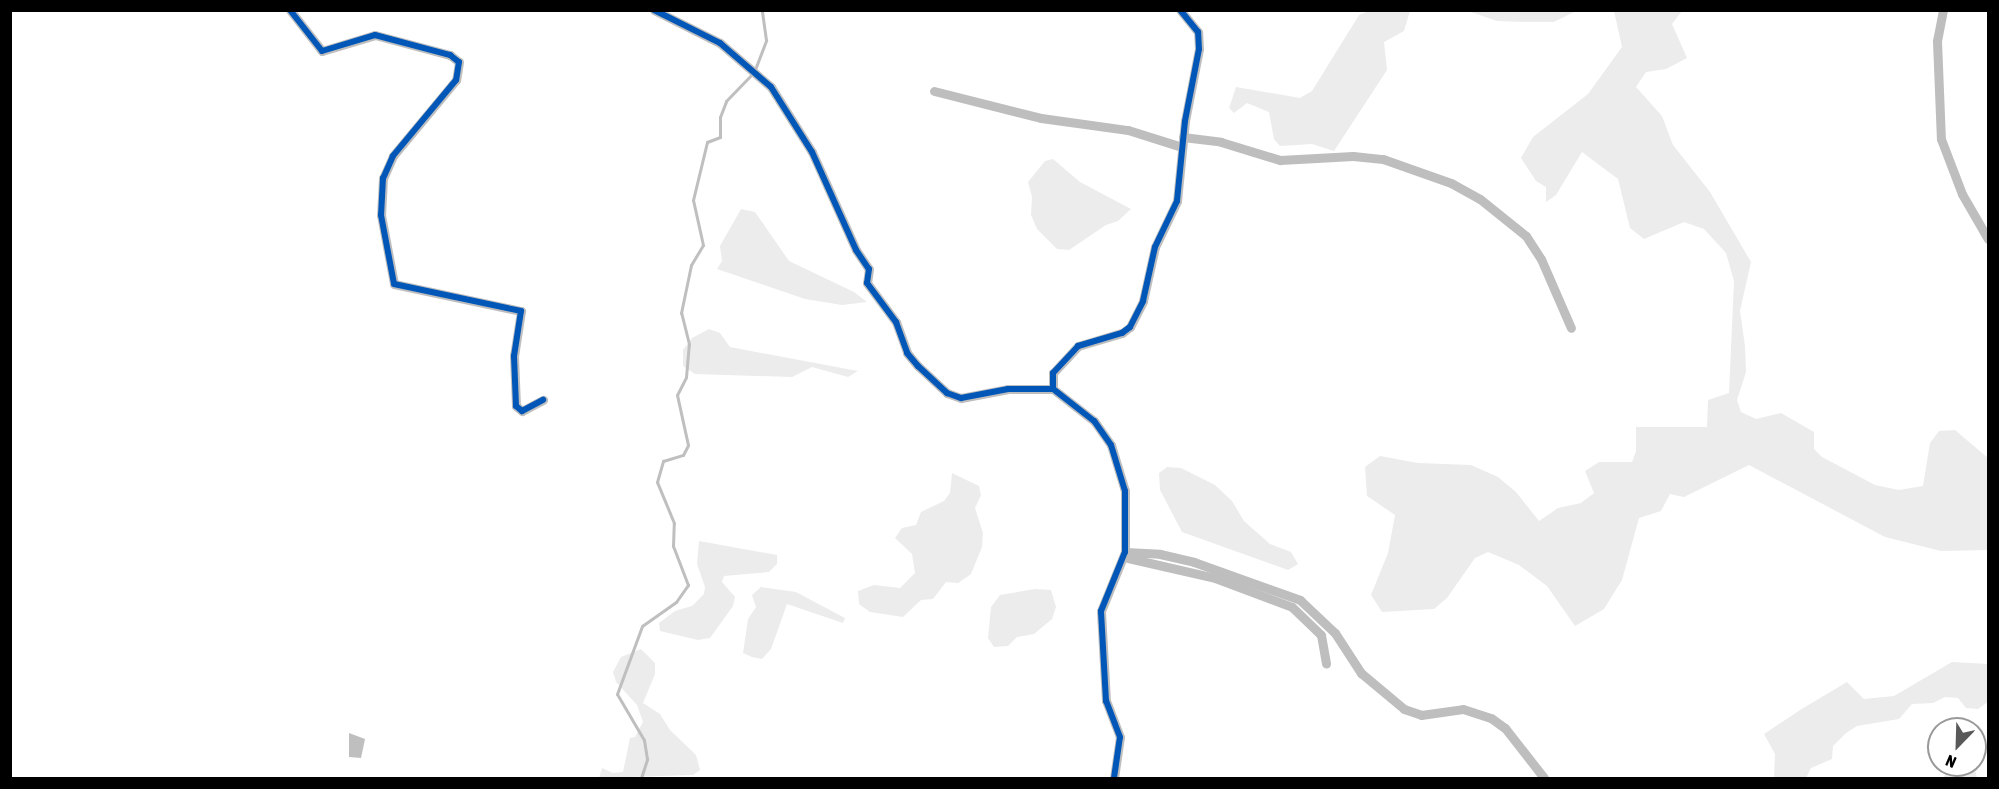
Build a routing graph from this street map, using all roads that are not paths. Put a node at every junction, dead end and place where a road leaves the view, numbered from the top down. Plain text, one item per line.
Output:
1 (290, 10) edge
2 (654, 10) edge
3 (1180, 10) edge
4 (1942, 10) edge
5 (934, 91) dead end
6 (1183, 142) junction
7 (1989, 239) edge
8 (1571, 327) dead end
9 (1053, 389) junction
10 (543, 400) dead end
11 (1124, 554) junction
12 (1326, 664) dead end
13 (1114, 778) edge
14 (1544, 778) edge

1 - 10 street
2 - 9 street
3 - 6 street
4 - 7 street
5 - 6 street
6 - 8 street
6 - 9 street
9 - 11 street
11 - 12 street
11 - 13 street
11 - 14 street

